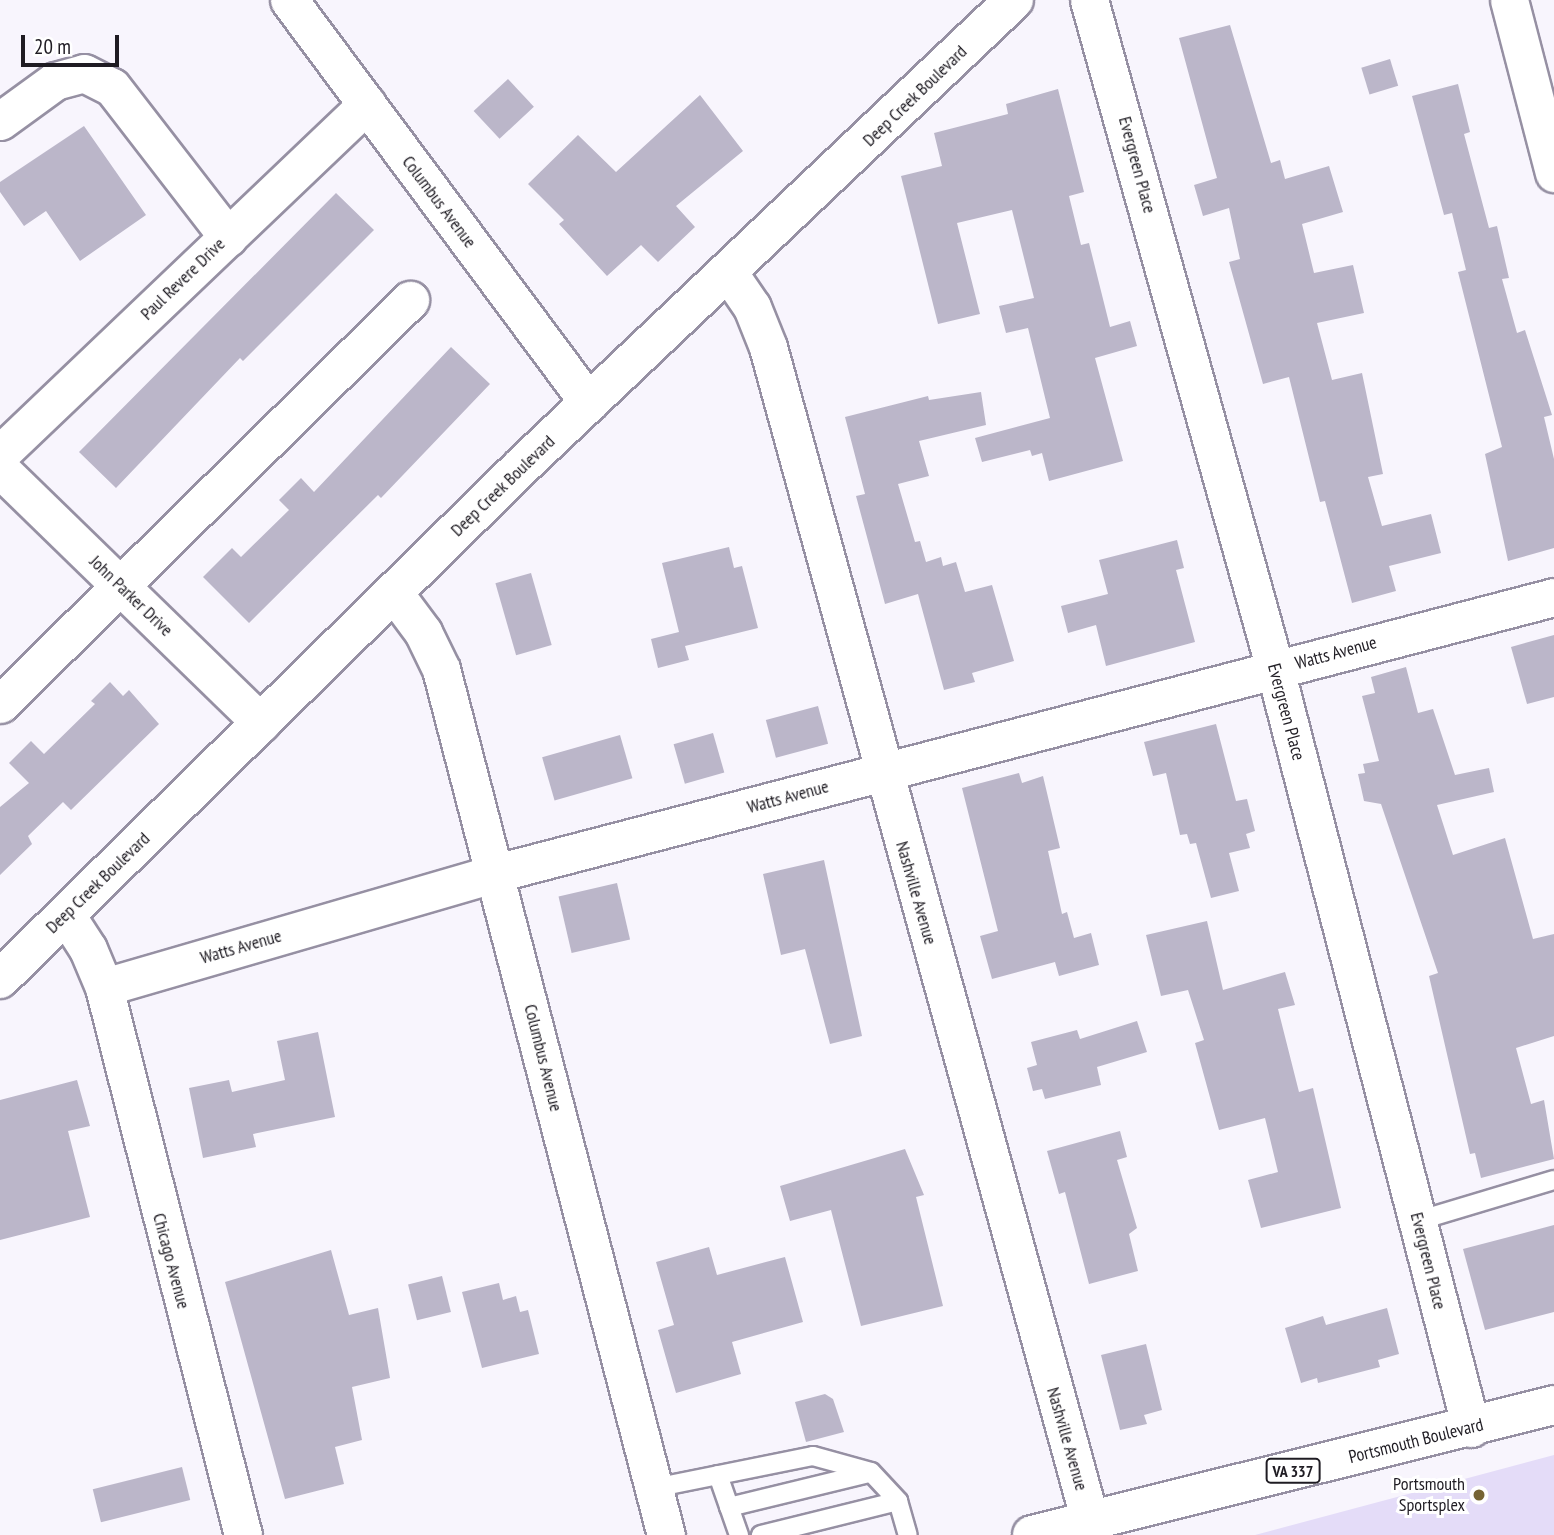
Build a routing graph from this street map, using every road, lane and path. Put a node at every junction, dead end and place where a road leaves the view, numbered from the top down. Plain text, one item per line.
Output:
1 (289, 0) edge
2 (1014, 0) edge
3 (1089, 0) edge
4 (1509, 0) edge
5 (367, 104) junction
6 (0, 121) edge
7 (1554, 173) edge
8 (228, 237) junction
9 (728, 272) junction
10 (410, 300) dead end
11 (589, 403) junction
12 (0, 454) edge
13 (0, 469) edge
14 (120, 586) junction
15 (394, 593) junction
16 (1554, 597) edge
17 (1275, 669) junction
18 (0, 704) edge
19 (261, 723) junction
20 (882, 773) junction
21 (496, 873) junction
22 (66, 915) junction
23 (0, 979) edge
24 (104, 987) junction
25 (1554, 1180) edge
26 (1417, 1221) junction
27 (1554, 1405) edge
28 (1471, 1428) junction
29 (871, 1472) junction
30 (718, 1475) junction
31 (654, 1488) junction
32 (898, 1501) junction
33 (729, 1507) junction
34 (1090, 1521) junction
35 (795, 1531) edge
36 (243, 1535) edge
37 (666, 1535) edge
38 (739, 1535) edge
39 (761, 1535) edge
40 (908, 1535) edge
41 (1032, 1535) edge

1 - 5 street, Columbus Avenue
2 - 9 street, Deep Creek Boulevard
3 - 17 street, Evergreen Place
4 - 7 street
5 - 8 street, Paul Revere Drive
5 - 11 street, Columbus Avenue
6 - 8 street
8 - 12 street, Paul Revere Drive
9 - 11 street, Deep Creek Boulevard
9 - 20 street, Nashville Avenue
10 - 14 street
11 - 15 street, Deep Creek Boulevard
13 - 14 street, John Parker Drive
14 - 18 street
14 - 19 street, John Parker Drive
15 - 19 street, Deep Creek Boulevard
15 - 21 street, Columbus Avenue
16 - 17 street, Watts Avenue
17 - 20 street, Watts Avenue
17 - 26 street, Evergreen Place
19 - 22 street, Deep Creek Boulevard
20 - 21 street, Watts Avenue
20 - 34 street, Nashville Avenue
21 - 24 street, Watts Avenue
21 - 31 street, Columbus Avenue
22 - 23 street, Deep Creek Boulevard
22 - 24 street
24 - 36 street, Chicago Avenue
25 - 26 lane
26 - 28 street, Evergreen Place
27 - 28 street, Portsmouth Boulevard / VA 337
28 - 34 street, Portsmouth Boulevard / VA 337
29 - 30 lane
29 - 32 lane
29 - 33 lane
30 - 31 lane
30 - 33 lane
31 - 37 street, Columbus Avenue
32 - 35 lane
32 - 40 lane
33 - 38 lane
34 - 41 street, Portsmouth Boulevard / VA 337
35 - 39 lane

